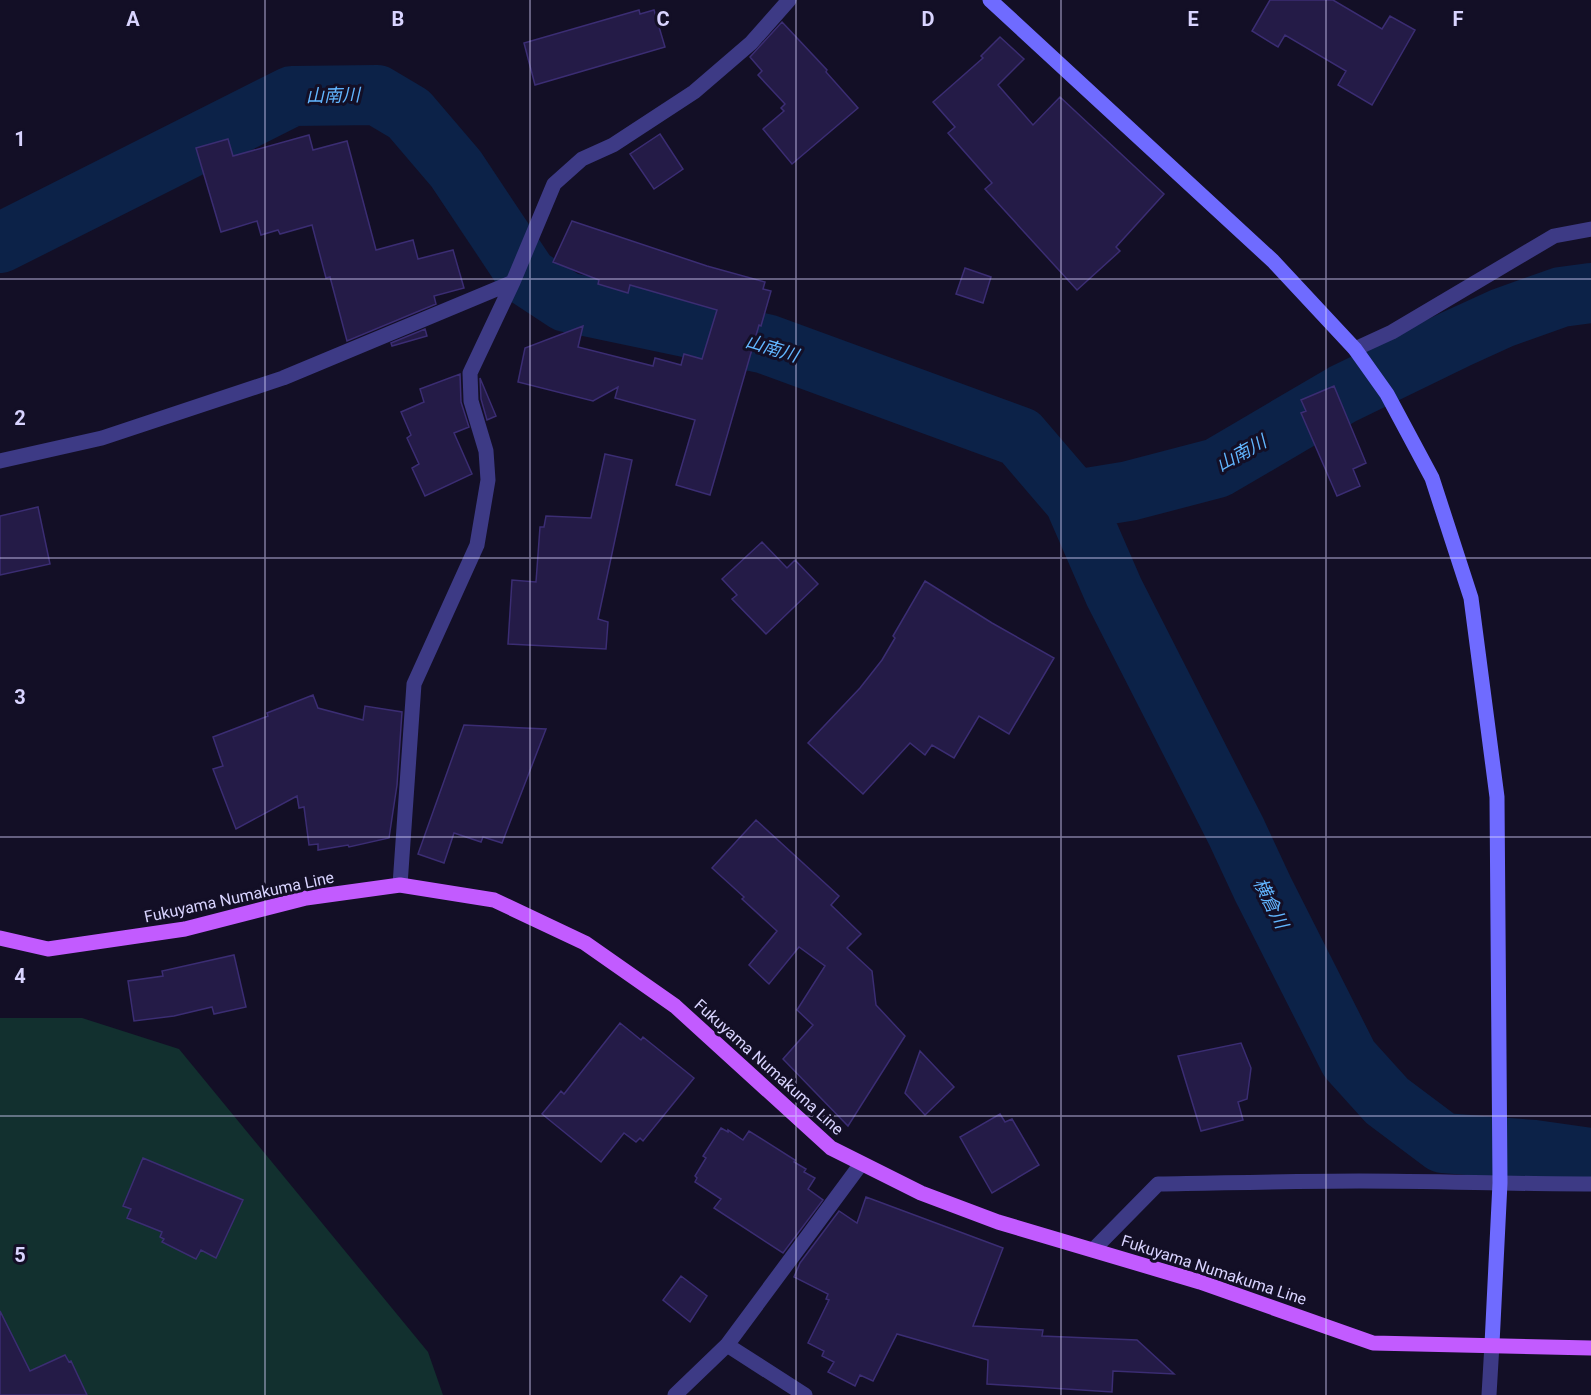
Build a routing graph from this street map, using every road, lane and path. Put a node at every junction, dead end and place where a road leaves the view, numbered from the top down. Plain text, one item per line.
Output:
1 (789, 0) edge
2 (990, 0) edge
3 (1591, 229) edge
4 (513, 282) junction
5 (1355, 350) junction
6 (0, 461) edge
7 (400, 885) junction
8 (0, 938) edge
9 (861, 1164) junction
10 (1500, 1183) junction
11 (1591, 1184) edge
12 (1094, 1249) junction
13 (1492, 1344) junction
14 (727, 1345) junction
15 (1591, 1347) edge
16 (675, 1395) edge
17 (805, 1395) edge
18 (1490, 1395) edge

1 - 4 street
2 - 5 street
3 - 5 street
4 - 6 street
4 - 7 street
5 - 10 street
7 - 8 main road, Fukuyama Numakuma Line
7 - 9 main road, Fukuyama Numakuma Line
9 - 12 main road, Fukuyama Numakuma Line
9 - 14 street
10 - 11 street
10 - 12 street
10 - 13 street
12 - 13 main road, Fukuyama Numakuma Line
13 - 15 main road, Fukuyama Numakuma Line
13 - 18 street
14 - 16 street
14 - 17 street

